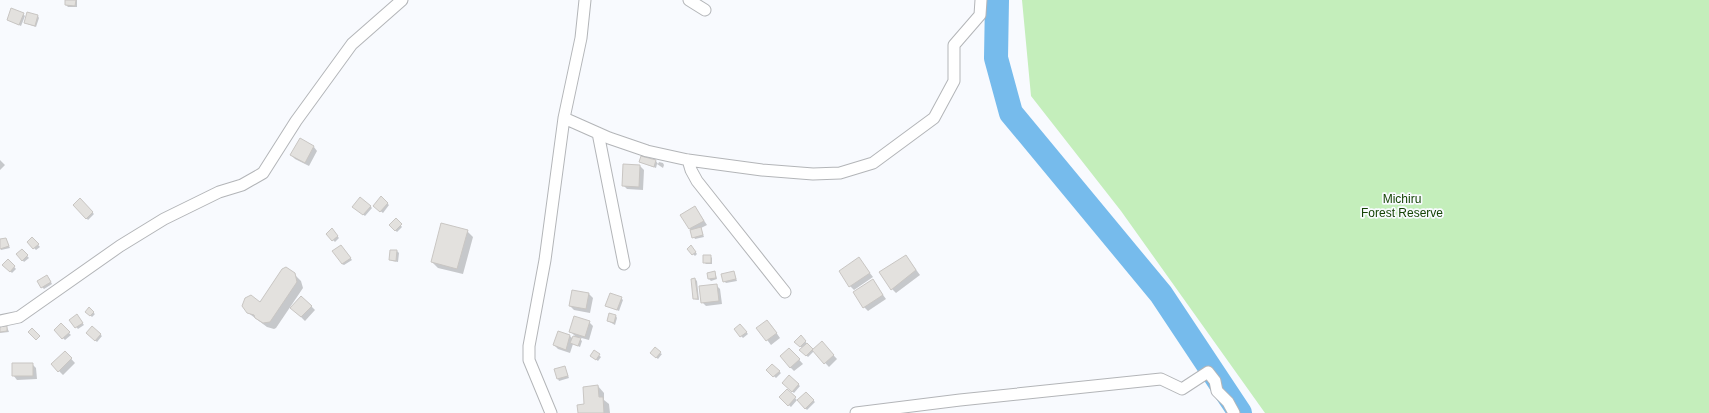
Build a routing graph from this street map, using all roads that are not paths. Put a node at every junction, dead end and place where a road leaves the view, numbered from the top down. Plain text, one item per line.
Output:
1 (402, 0) edge
2 (585, 0) edge
3 (689, 0) edge
4 (981, 0) edge
5 (705, 10) dead end
6 (564, 118) junction
7 (598, 133) junction
8 (688, 160) junction
9 (624, 264) dead end
10 (785, 292) dead end
11 (0, 321) edge
12 (551, 413) edge
13 (856, 413) edge
14 (1234, 413) edge

1 - 11 street
2 - 6 street
3 - 5 street
4 - 8 street
6 - 7 street
6 - 12 street
7 - 8 street
7 - 9 street
8 - 10 street
13 - 14 street

